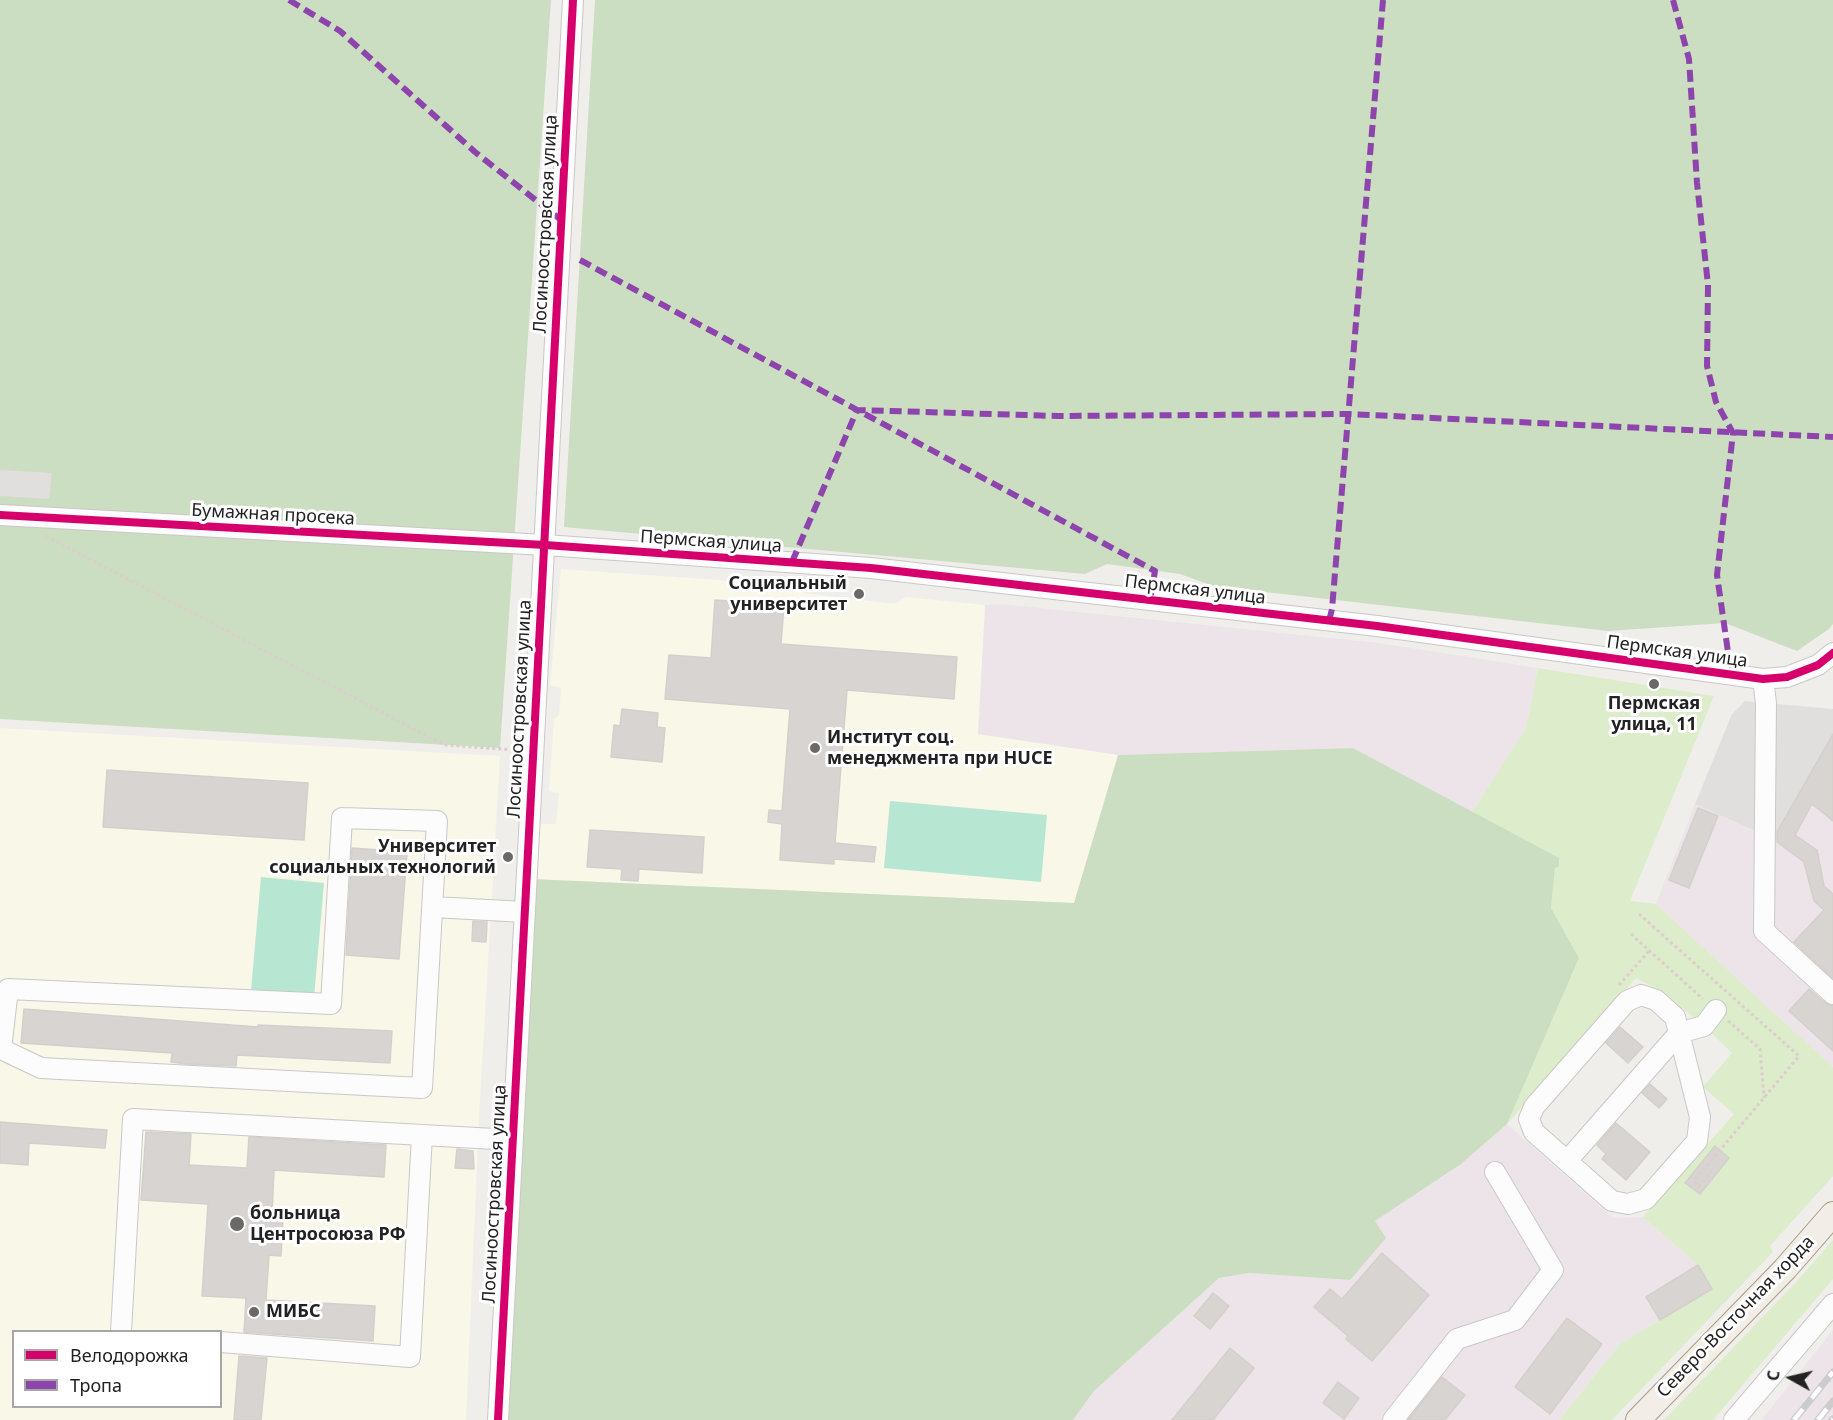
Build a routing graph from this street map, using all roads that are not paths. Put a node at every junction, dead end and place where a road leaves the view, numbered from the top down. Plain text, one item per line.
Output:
1 (573, 0) edge
2 (0, 515) edge
3 (545, 545) junction
4 (1833, 653) edge
5 (1763, 679) junction
6 (433, 907) junction
7 (525, 912) junction
8 (1833, 994) edge
9 (1716, 1010) dead end
10 (1679, 1033) junction
11 (422, 1135) junction
12 (513, 1140) junction
13 (1567, 1161) junction
14 (1495, 1172) dead end
15 (1833, 1214) edge
16 (1833, 1304) edge
17 (121, 1330) edge
18 (222, 1342) edge
19 (498, 1420) edge
20 (1393, 1420) edge
21 (1638, 1420) edge
22 (1734, 1420) edge

1 - 3 street, Лосиноостровская улица
2 - 3 street, Бумажная просека
3 - 5 street, Пермская улица
3 - 7 street, Лосиноостровская улица
4 - 5 street, Пермская улица
5 - 8 street
6 - 6 street
6 - 7 street
7 - 12 street, Лосиноостровская улица
9 - 10 street
10 - 13 street
10 - 13 street
10 - 13 street
11 - 12 street
11 - 17 street
11 - 18 street
12 - 19 street, Лосиноостровская улица
14 - 20 street
15 - 21 main road, Северо-Восточная хорда
16 - 22 street

